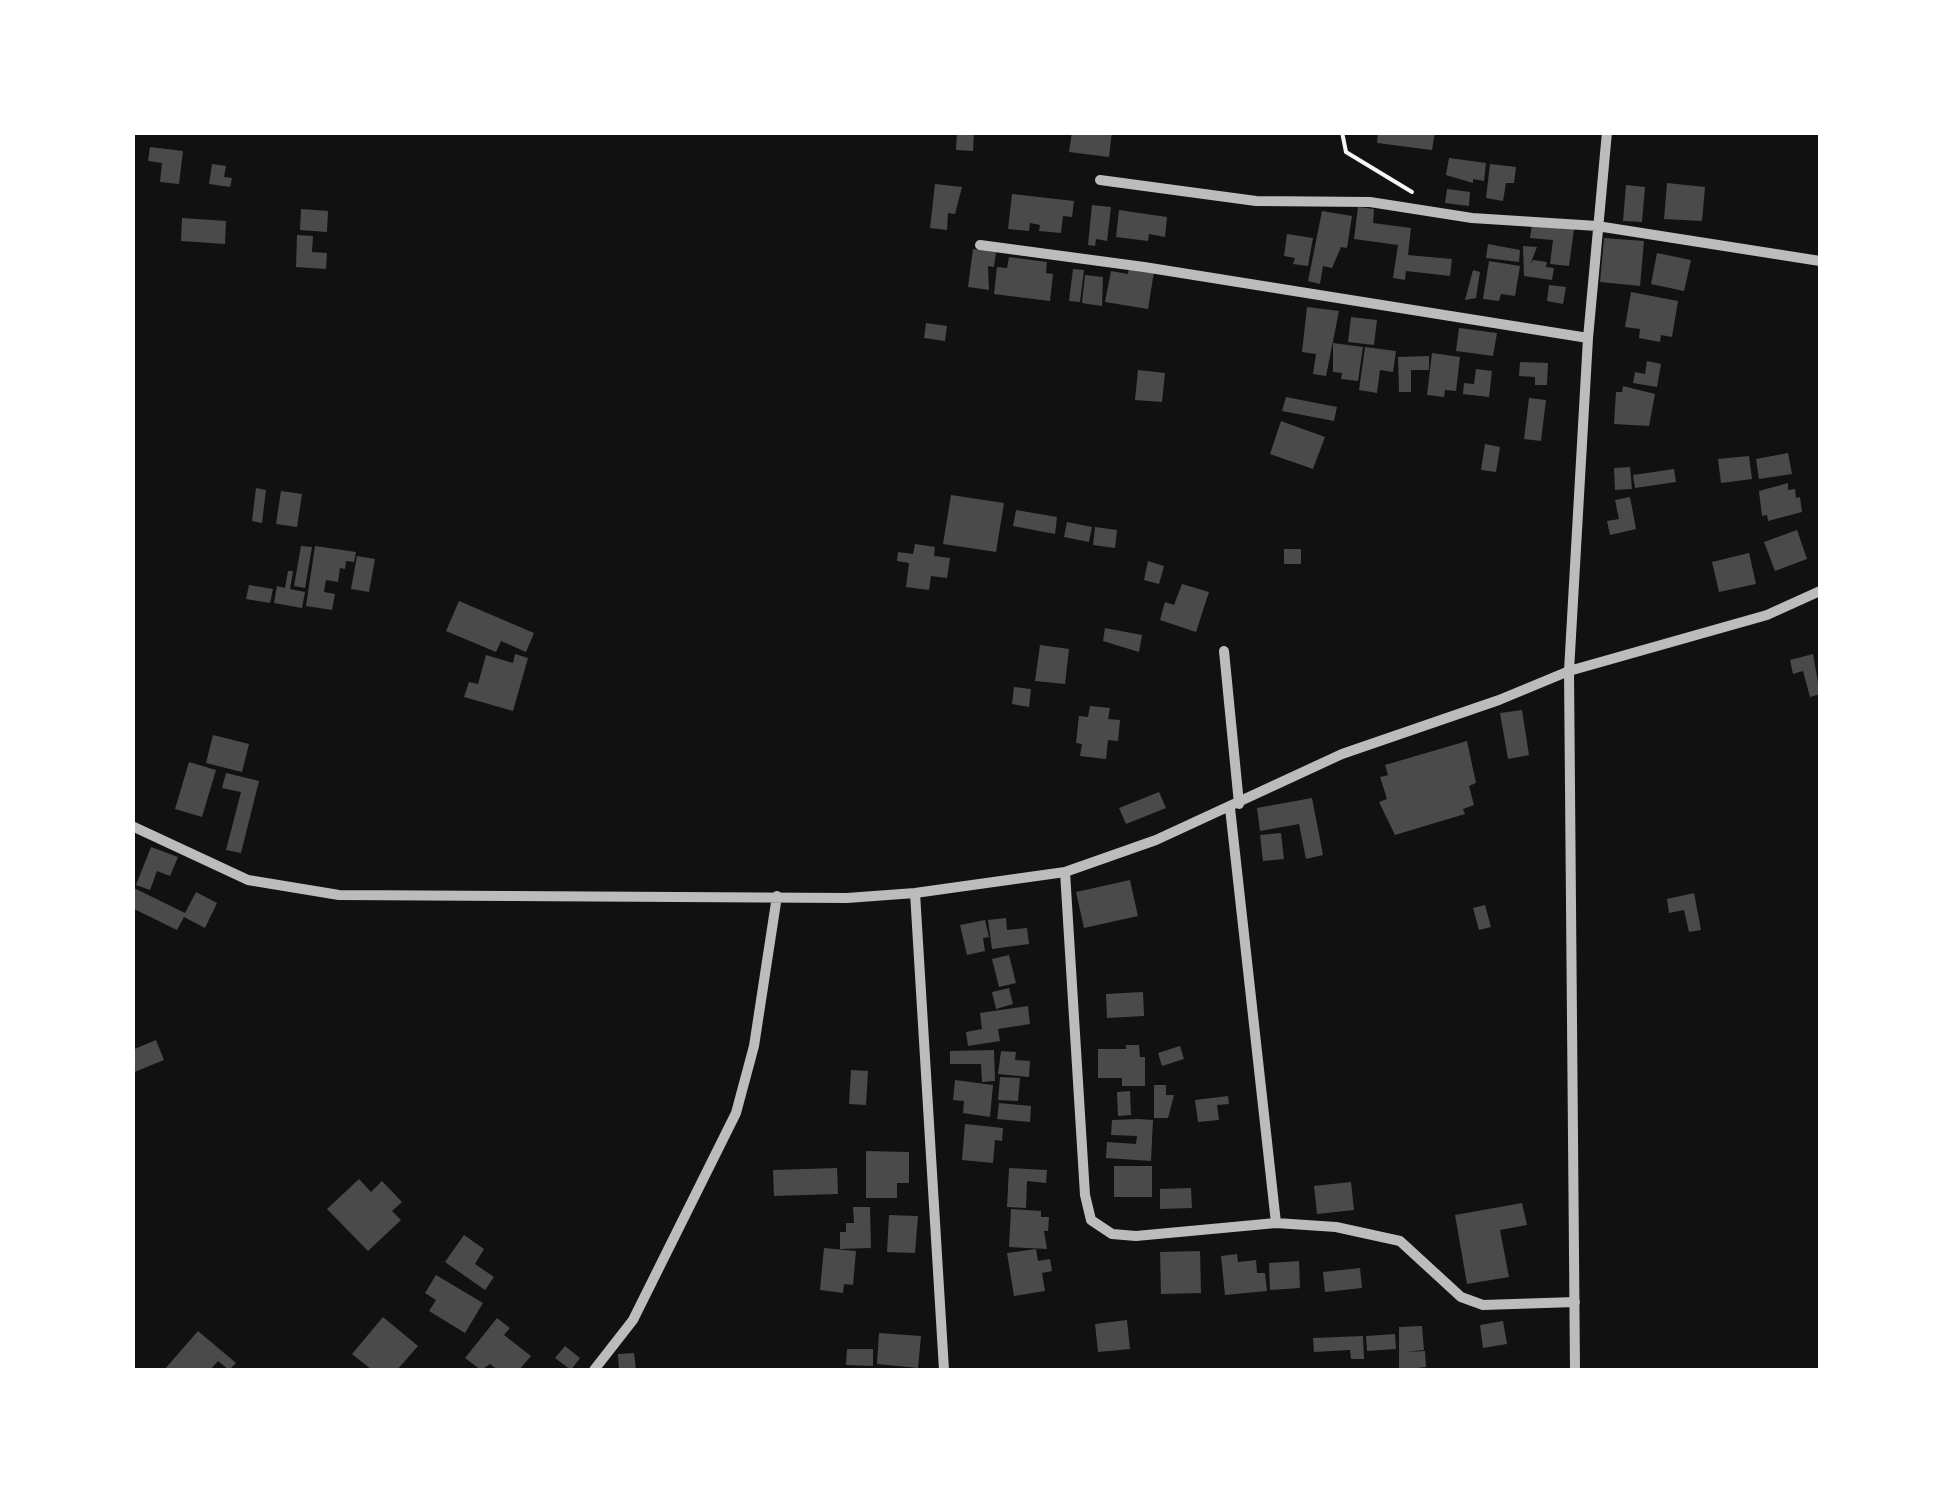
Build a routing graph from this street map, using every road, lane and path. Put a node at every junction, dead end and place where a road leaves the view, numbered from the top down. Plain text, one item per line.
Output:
1 (1342, 132) edge
2 (1607, 132) edge
3 (1100, 180) dead end
4 (1441, 212) junction
5 (1597, 226) junction
6 (980, 245) dead end
7 (1820, 261) edge
8 (1588, 338) junction
9 (1820, 591) edge
10 (1224, 651) dead end
11 (1569, 671) junction
12 (1234, 806) junction
13 (132, 826) edge
14 (1064, 872) junction
15 (914, 893) junction
16 (778, 896) junction
17 (1276, 1223) junction
18 (1575, 1302) junction
19 (594, 1370) edge
20 (944, 1370) edge
21 (1574, 1370) edge

1 - 4 path
2 - 5 street
3 - 4 street
4 - 5 street
5 - 7 street
5 - 8 street
6 - 8 street
8 - 11 street
9 - 11 street
10 - 12 street
11 - 12 street
11 - 18 street
12 - 14 street
12 - 17 street
13 - 16 street
14 - 15 street
14 - 17 street
15 - 16 street
15 - 20 street
16 - 19 street
17 - 18 street
18 - 21 street

